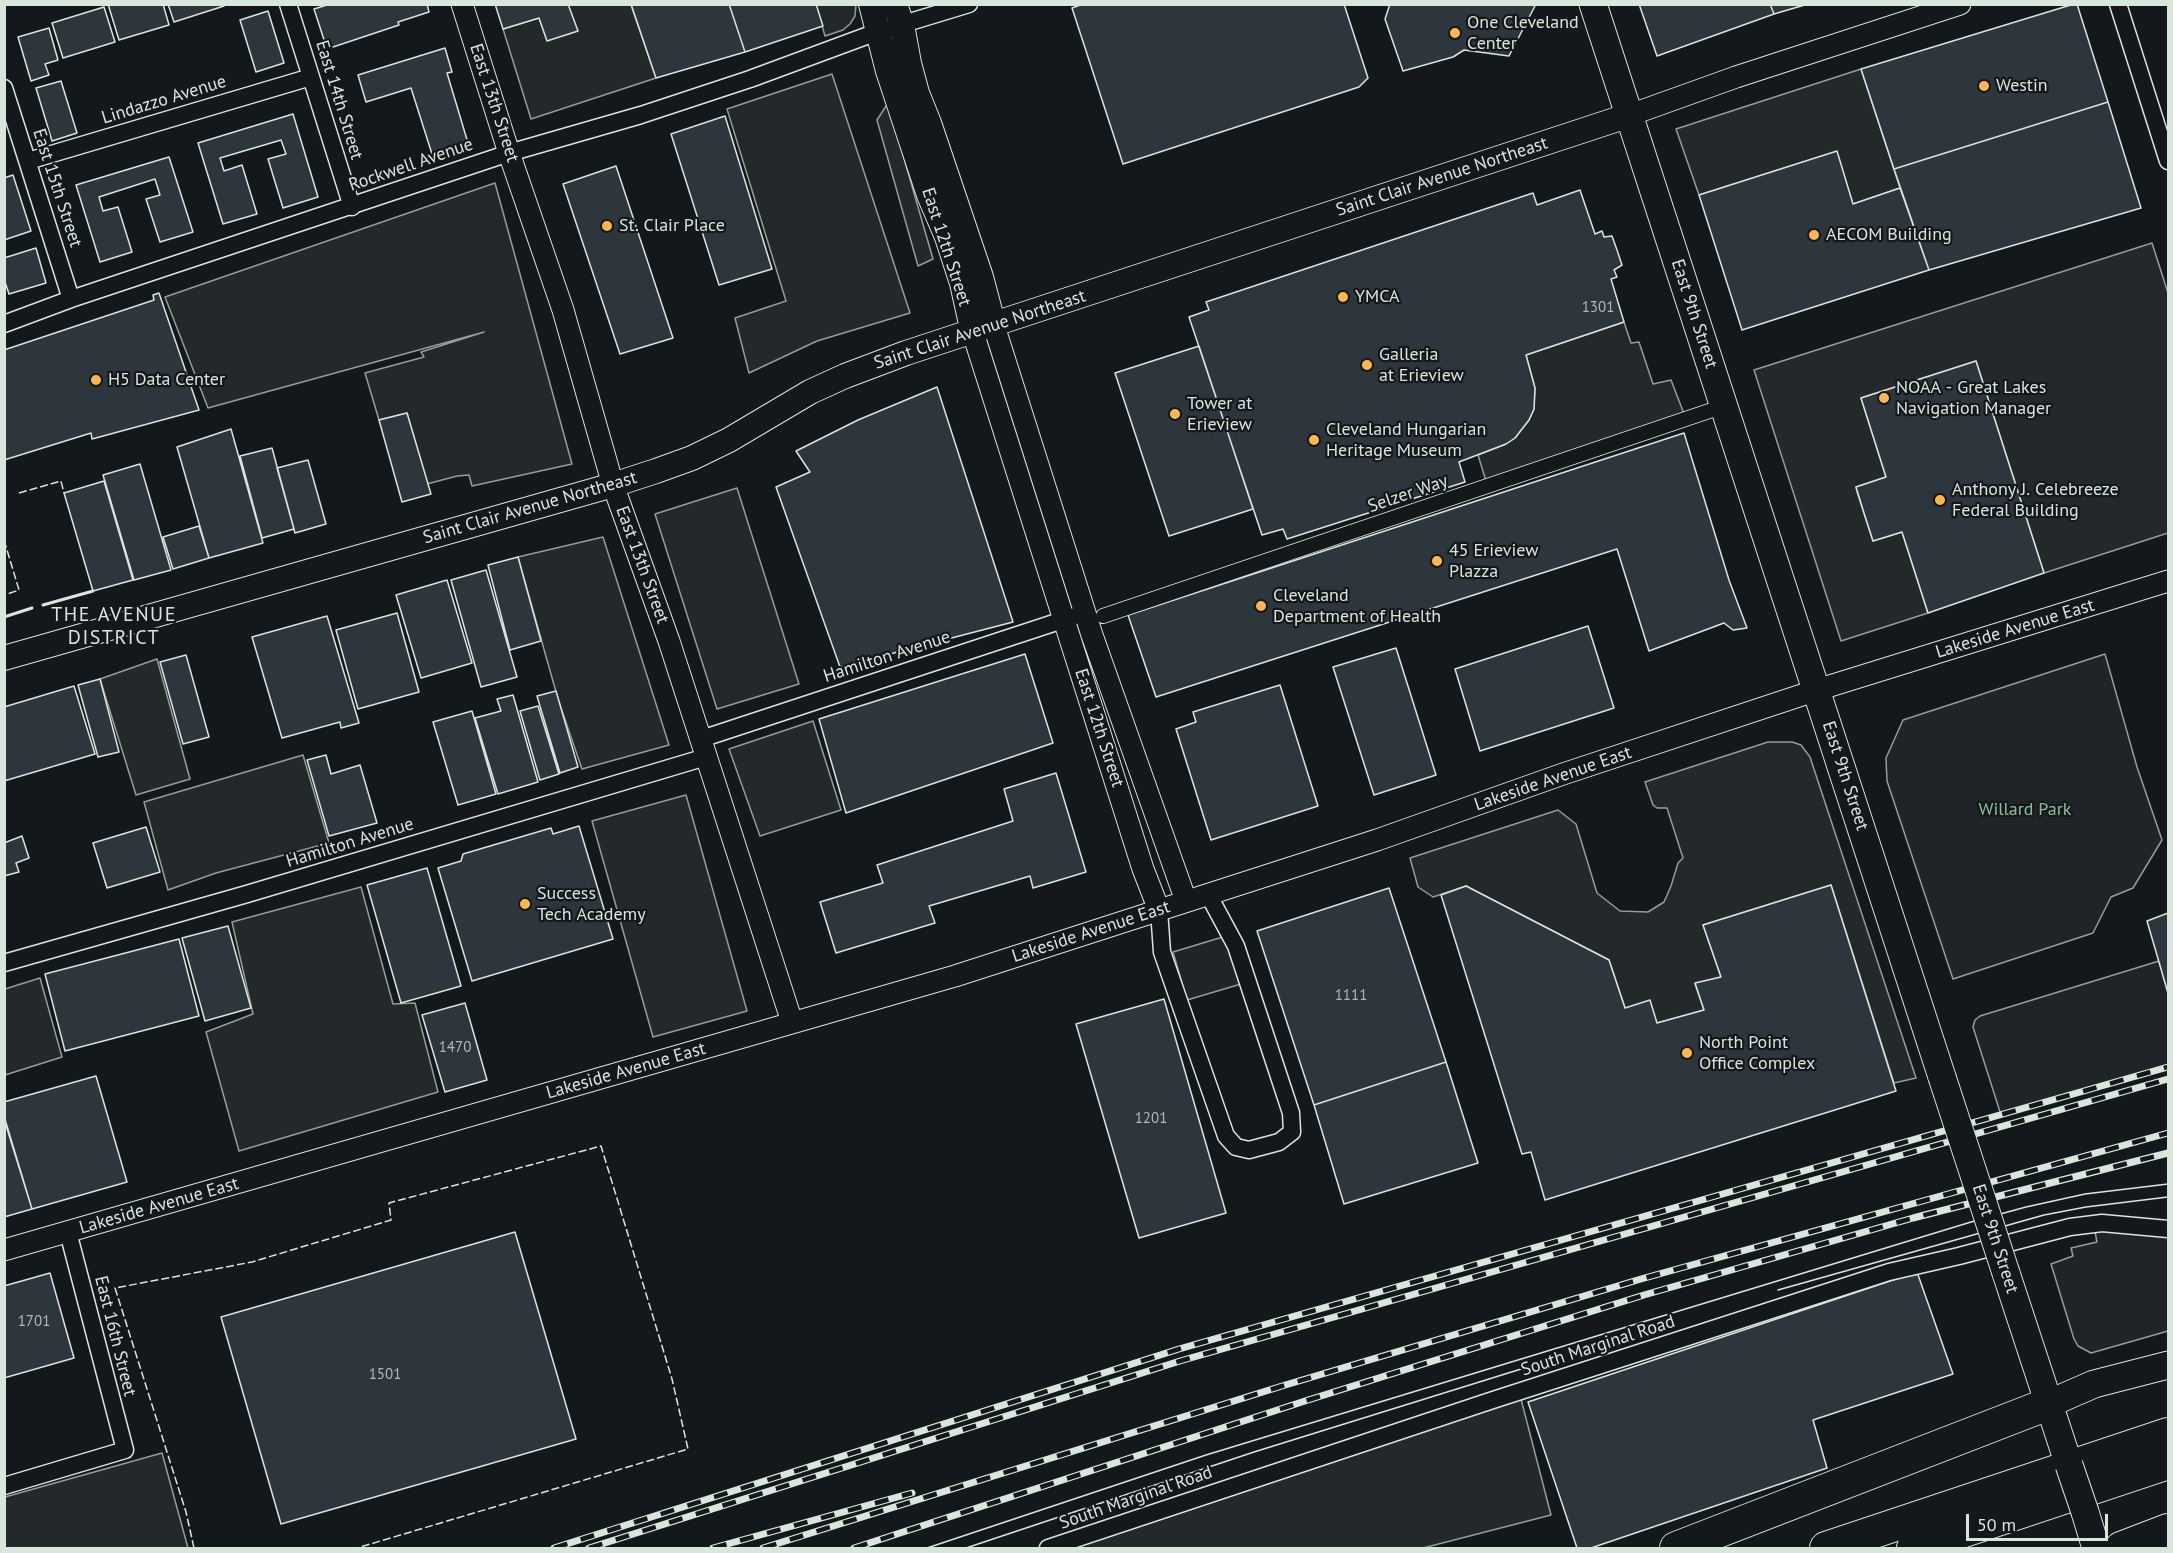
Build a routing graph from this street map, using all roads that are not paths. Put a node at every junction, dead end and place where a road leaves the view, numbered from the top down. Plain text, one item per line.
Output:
1 (288, 4) edge
2 (462, 4) edge
3 (871, 4) edge
4 (969, 4) edge
5 (1593, 4) edge
6 (1960, 4) edge
7 (2118, 4) edge
8 (898, 15) edge
9 (877, 32) junction
10 (311, 77) junction
11 (4, 88) edge
12 (1630, 115) junction
13 (509, 153) junction
14 (28, 161) junction
15 (2169, 161) edge
16 (351, 207) junction
17 (71, 299) junction
18 (4, 324) edge
19 (984, 329) junction
20 (1725, 406) junction
21 (613, 485) junction
22 (2169, 581) edge
23 (1094, 614) junction
24 (1064, 620) junction
25 (4, 658) edge
26 (1817, 690) junction
27 (704, 748) junction
28 (1208, 894) junction
29 (1186, 901) junction
30 (1159, 910) junction
31 (4, 963) edge
32 (792, 1022) junction
33 (2169, 1229) edge
34 (68, 1232) junction
35 (4, 1250) edge
36 (2169, 1365) edge
37 (2048, 1404) junction
38 (2169, 1434) edge
39 (2169, 1463) edge
40 (4, 1486) edge
41 (2169, 1530) edge
42 (1048, 1548) edge
43 (1676, 1548) edge
44 (1826, 1548) edge
45 (1913, 1548) edge
46 (2096, 1548) edge
47 (2121, 1548) edge

1 - 10 street, East 14th Street
2 - 13 street, East 13th Street
3 - 9 main road, East 12th Street
4 - 8 street, Rockwell Avenue
5 - 12 main road, East 9th Street
6 - 12 street, Saint Clair Avenue Northeast
7 - 15 street
8 - 9 street, Rockwell Avenue
8 - 19 main road, East 12th Street
9 - 13 street, Rockwell Avenue
9 - 19 main road, East 12th Street
10 - 14 street, Lindazzo Avenue
10 - 16 street, East 14th Street
11 - 14 street, East 15th Street
12 - 19 main road, Saint Clair Avenue Northeast
12 - 20 main road, East 9th Street
13 - 16 street, Rockwell Avenue
13 - 21 street, East 13th Street
14 - 17 street, East 15th Street
16 - 17 street, Rockwell Avenue
17 - 18 street, Rockwell Avenue
19 - 21 main road, Saint Clair Avenue Northeast
19 - 23 street, East 12th Street
19 - 24 street, East 12th Street
20 - 23 street, Selzer Way
20 - 26 main road, East 9th Street
21 - 25 main road, Saint Clair Avenue Northeast
21 - 27 street, East 13th Street
22 - 26 street, Lakeside Avenue East
23 - 24 street, Hamilton Avenue
23 - 29 street, East 12th Street
24 - 27 street, Hamilton Avenue
24 - 30 street, East 12th Street
26 - 28 street, Lakeside Avenue East
26 - 37 main road, East 9th Street, bridge
27 - 31 street, Hamilton Avenue
27 - 32 street, East 13th Street
28 - 29 street, Lakeside Avenue East
28 - 30 street, East 12th Street
29 - 30 street, Lakeside Avenue East
30 - 32 street, Lakeside Avenue East
32 - 34 street, Lakeside Avenue East
33 - 42 street, South Marginal Road
34 - 35 street, Lakeside Avenue East
34 - 40 street, East 16th Street
36 - 37 main road
37 - 43 highway
37 - 46 main road, East 9th Street, bridge
38 - 44 highway
39 - 45 highway
41 - 47 highway

